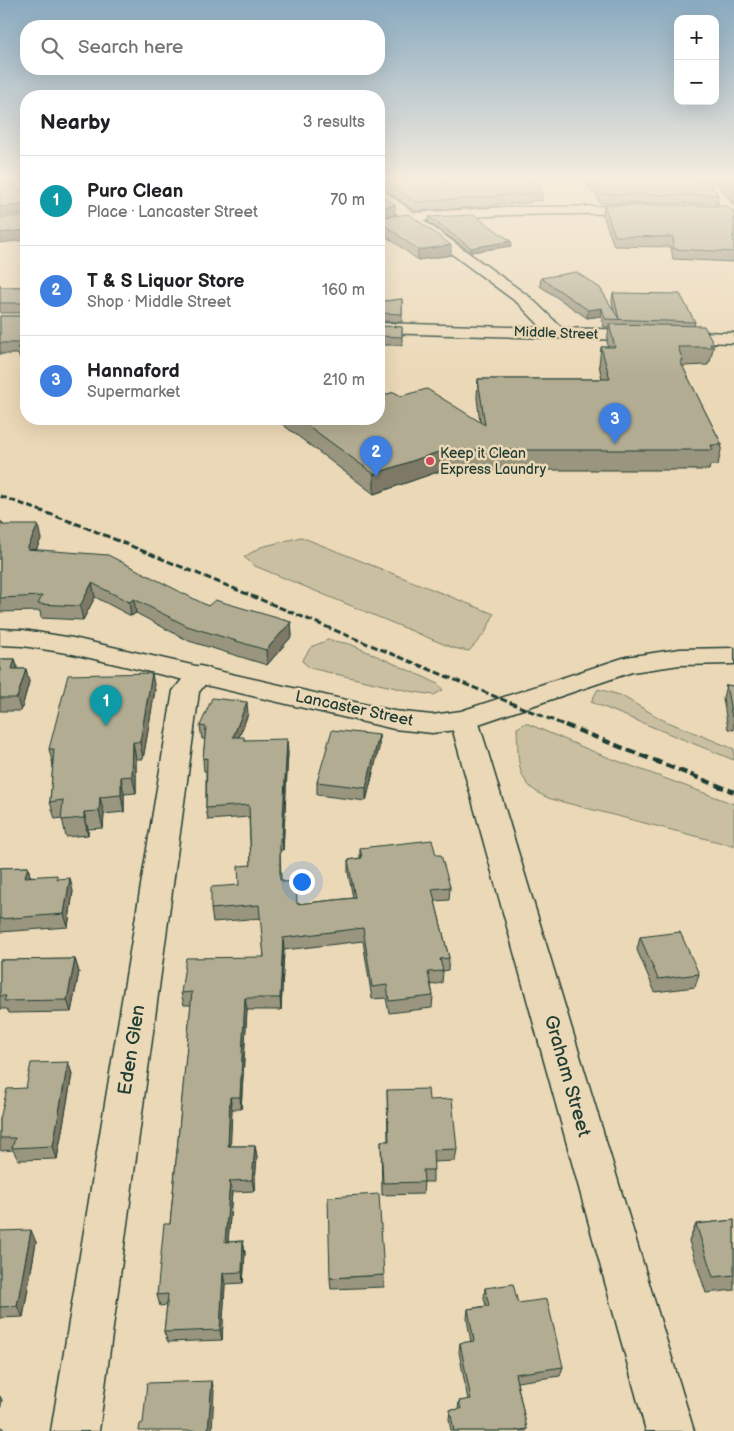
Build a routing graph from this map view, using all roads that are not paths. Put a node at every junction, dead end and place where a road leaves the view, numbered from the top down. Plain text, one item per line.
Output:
1 (449, 246) edge
2 (385, 328) edge
3 (557, 333) junction
4 (734, 338) edge
5 (0, 637) edge
6 (734, 656) edge
7 (200, 674) junction
8 (464, 720) junction
9 (75, 1431) edge
10 (670, 1431) edge

1 - 3 street
2 - 3 street, Middle Street
3 - 4 street, Middle Street
5 - 7 street, Lancaster Street
6 - 8 street, Lancaster Street
7 - 8 street, Lancaster Street
7 - 9 street, Eden Glen
8 - 10 street, Graham Street

